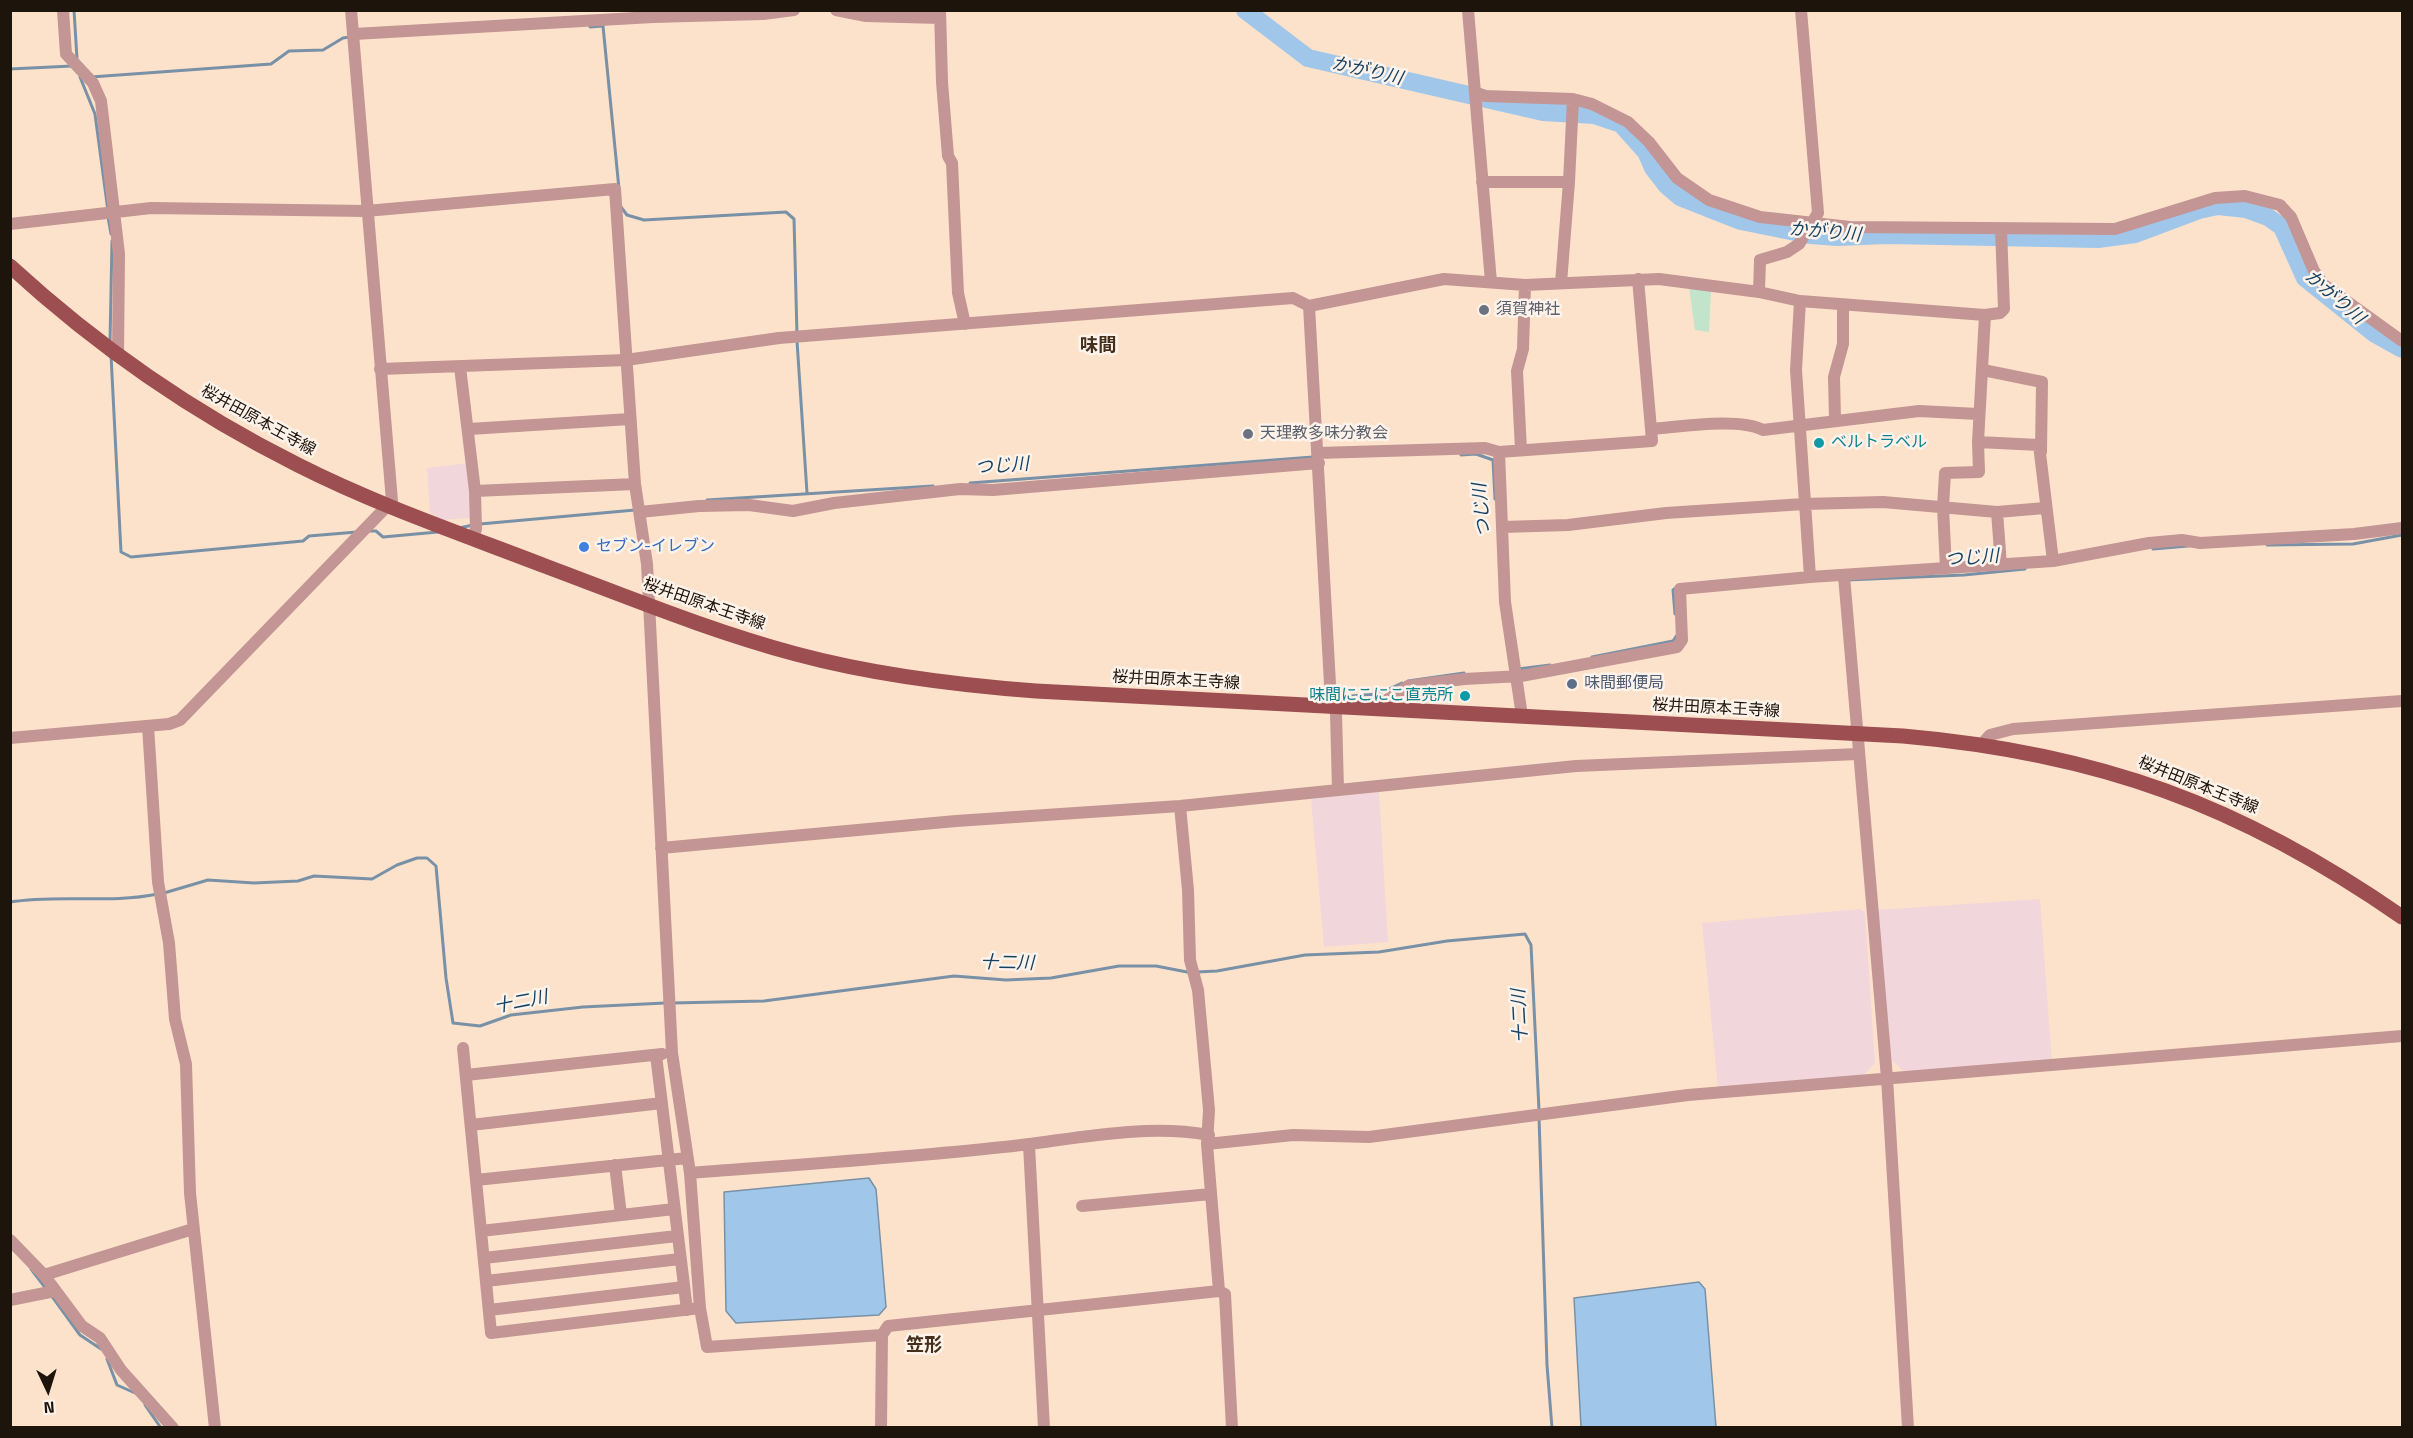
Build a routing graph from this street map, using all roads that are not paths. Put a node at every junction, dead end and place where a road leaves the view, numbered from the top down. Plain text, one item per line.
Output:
1 (63, 10) edge
2 (351, 10) edge
3 (794, 10) edge
4 (836, 10) edge
5 (1468, 10) edge
6 (1801, 10) edge
7 (940, 14) edge
8 (354, 34) junction
9 (1475, 92) junction
10 (1573, 99) junction
11 (1482, 182) junction
12 (1569, 182) junction
13 (366, 211) junction
14 (115, 213) junction
15 (1814, 222) junction
16 (10, 224) edge
17 (2001, 229) junction
18 (10, 266) edge
19 (1638, 279) junction
20 (1491, 282) junction
21 (1561, 283) junction
22 (1525, 285) junction
23 (1759, 292) junction
24 (1800, 301) junction
25 (1843, 305) junction
26 (1309, 306) junction
27 (1985, 315) junction
28 (965, 324) junction
29 (2403, 341) edge
30 (118, 355) junction
31 (626, 360) junction
32 (460, 367) junction
33 (380, 369) junction
34 (1983, 369) junction
35 (1978, 414) junction
36 (630, 419) junction
37 (1835, 419) junction
38 (1801, 426) junction
39 (469, 429) junction
40 (1651, 429) junction
41 (1978, 442) junction
42 (1521, 450) junction
43 (1499, 452) junction
44 (2041, 453) junction
45 (1318, 458) junction
46 (636, 484) junction
47 (475, 491) junction
48 (1804, 504) junction
49 (387, 505) junction
50 (1943, 507) junction
51 (2045, 508) junction
52 (640, 512) junction
53 (1997, 512) junction
54 (1503, 527) junction
55 (474, 528) junction
56 (2403, 528) edge
57 (2053, 561) junction
58 (2001, 565) junction
59 (1946, 569) junction
60 (1844, 576) junction
61 (1810, 577) junction
62 (648, 606) junction
63 (1516, 676) junction
64 (2403, 701) edge
65 (1333, 707) junction
66 (1373, 709) junction
67 (1522, 716) junction
68 (148, 726) junction
69 (1856, 734) junction
70 (10, 738) edge
71 (1982, 744) junction
72 (1858, 754) junction
73 (1338, 790) junction
74 (1180, 806) junction
75 (661, 848) junction
76 (2403, 917) edge
77 (2403, 1036) edge
78 (463, 1048) dead end
79 (672, 1053) junction
80 (656, 1055) junction
81 (466, 1075) junction
82 (1887, 1078) junction
83 (662, 1103) junction
84 (471, 1125) junction
85 (1208, 1140) junction
86 (1029, 1145) junction
87 (687, 1158) junction
88 (668, 1159) junction
89 (615, 1165) junction
90 (690, 1173) junction
91 (476, 1180) junction
92 (1211, 1194) junction
93 (1082, 1206) dead end
94 (674, 1209) junction
95 (621, 1215) junction
96 (193, 1229) junction
97 (481, 1232) junction
98 (677, 1236) junction
99 (10, 1240) edge
100 (484, 1258) junction
101 (680, 1259) junction
102 (44, 1275) junction
103 (486, 1281) junction
104 (684, 1287) junction
105 (55, 1291) junction
106 (1219, 1291) junction
107 (10, 1300) edge
108 (700, 1308) junction
109 (687, 1310) junction
110 (489, 1311) junction
111 (1037, 1312) junction
112 (882, 1335) junction
113 (173, 1428) edge
114 (215, 1428) edge
115 (881, 1428) edge
116 (1044, 1428) edge
117 (1232, 1428) edge
118 (1908, 1428) edge

1 - 14 street
2 - 8 street
3 - 8 street
4 - 7 street
5 - 9 street
6 - 15 street
7 - 28 street
8 - 13 street
9 - 10 street
9 - 11 street
10 - 12 street
10 - 15 street
11 - 12 street
11 - 20 street
12 - 21 street
13 - 14 street
13 - 31 street
13 - 33 street
14 - 16 street
14 - 30 street
15 - 17 street
15 - 23 street
17 - 27 street
17 - 29 street
18 - 30 main road, 桜井田原本王寺線
19 - 21 street
19 - 23 street
19 - 40 street
20 - 22 street
20 - 26 street
21 - 22 street
22 - 42 street
23 - 24 street
24 - 25 street
24 - 38 street
25 - 27 street
25 - 37 street
26 - 28 street
26 - 45 street
27 - 34 street
28 - 31 street
30 - 49 main road, 桜井田原本王寺線
31 - 32 street
31 - 36 street
32 - 33 street
32 - 39 street
33 - 49 street
34 - 35 street
34 - 44 street
35 - 37 street
35 - 41 street
36 - 39 street
36 - 46 street
37 - 38 street
38 - 40 street
38 - 48 street
39 - 47 street
40 - 42 street
41 - 44 street
41 - 50 street
42 - 43 street
43 - 45 street
43 - 54 street
44 - 51 street
45 - 52 street
45 - 65 street
46 - 47 street
46 - 52 street
47 - 55 street
48 - 50 street
48 - 54 street
48 - 61 street
49 - 55 main road, 桜井田原本王寺線
49 - 68 street
50 - 53 street
50 - 59 street
51 - 53 street
51 - 57 street
52 - 62 street
53 - 58 street
54 - 63 street
55 - 62 main road, 桜井田原本王寺線
56 - 57 street
57 - 58 street
58 - 59 street
59 - 60 street
60 - 61 street
60 - 69 street
61 - 63 street
62 - 65 main road, 桜井田原本王寺線
62 - 75 street
63 - 66 street
63 - 67 street
64 - 71 street
65 - 66 main road, 桜井田原本王寺線
65 - 73 street
66 - 67 main road, 桜井田原本王寺線
67 - 69 main road, 桜井田原本王寺線
68 - 70 street
68 - 96 street
69 - 71 main road, 桜井田原本王寺線
69 - 72 street
71 - 76 main road, 桜井田原本王寺線
72 - 73 street
72 - 82 street
73 - 74 street
74 - 75 street
74 - 85 street
75 - 79 street
77 - 82 street
78 - 81 street
79 - 80 street
79 - 87 street
80 - 81 street
80 - 83 street
81 - 84 street
82 - 85 street
82 - 118 street
83 - 84 street
83 - 88 street
84 - 91 street
85 - 86 street
85 - 92 street
86 - 90 street
86 - 111 street
87 - 88 street
87 - 90 street
88 - 89 street
88 - 94 street
89 - 91 street
89 - 95 street
90 - 108 street
91 - 97 street
92 - 93 street
92 - 106 street
94 - 95 street
94 - 98 street
95 - 97 street
96 - 102 street
96 - 114 street
97 - 100 street
98 - 100 street
98 - 101 street
99 - 102 street
100 - 103 street
101 - 103 street
101 - 104 street
102 - 105 street
103 - 110 street
104 - 109 street
104 - 110 street
105 - 107 street
105 - 113 street
106 - 111 street
106 - 117 street
108 - 109 street
108 - 112 street
109 - 110 street
111 - 112 street
111 - 116 street
112 - 115 street

